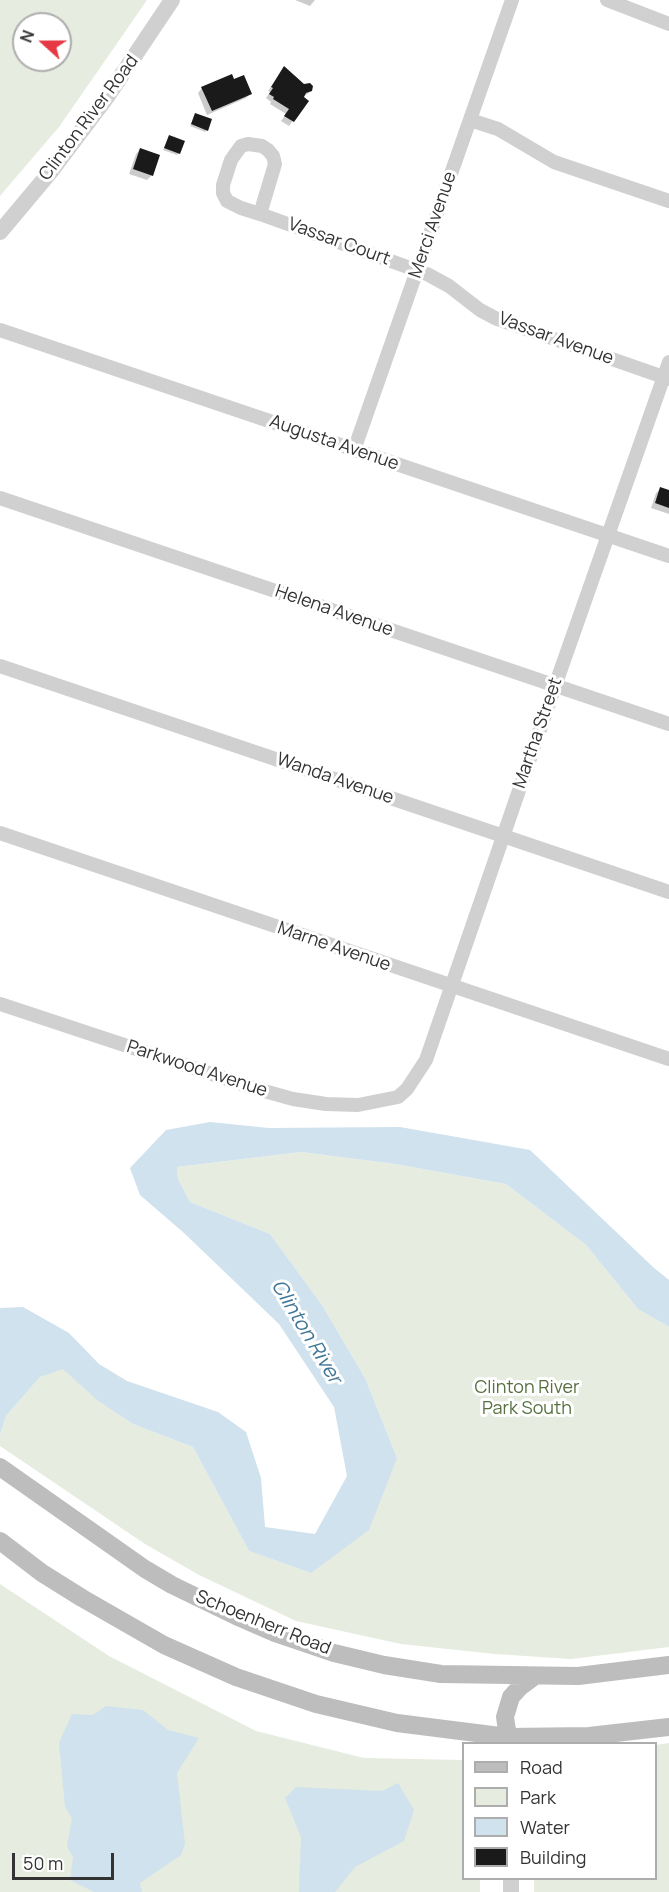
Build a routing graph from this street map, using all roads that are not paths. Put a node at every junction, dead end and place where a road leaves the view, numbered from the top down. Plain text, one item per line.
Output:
1 (172, 0) edge
2 (512, 0) edge
3 (607, 0) edge
4 (669, 24) edge
5 (470, 120) junction
6 (669, 201) edge
7 (260, 214) junction
8 (0, 232) edge
9 (417, 271) junction
10 (0, 330) edge
11 (669, 362) edge
12 (666, 378) edge
13 (354, 450) junction
14 (0, 498) edge
15 (608, 536) junction
16 (669, 556) edge
17 (0, 666) edge
18 (555, 686) junction
19 (669, 724) edge
20 (0, 834) edge
21 (502, 836) junction
22 (669, 892) edge
23 (450, 986) junction
24 (0, 1004) edge
25 (669, 1059) edge
26 (399, 1097) joint
27 (3, 1469) edge
28 (0, 1541) edge
29 (669, 1665) edge
30 (535, 1676) junction
31 (669, 1727) edge
32 (508, 1740) edge

1 - 8 street, Clinton River Road
2 - 5 street, Merci Avenue
3 - 4 street
5 - 6 street
5 - 9 street, Merci Avenue
7 - 7 street, Vassar Court
7 - 9 street, Vassar Court
9 - 12 street, Vassar Avenue
9 - 13 street, Merci Avenue
10 - 13 street, Augusta Avenue
11 - 12 street, Martha Street
12 - 15 street, Martha Street
13 - 15 street, Augusta Avenue
14 - 18 street, Helena Avenue
15 - 16 street, Augusta Avenue
15 - 18 street, Martha Street
17 - 21 street, Wanda Avenue
18 - 19 street, Helena Avenue
18 - 21 street, Martha Street
20 - 23 street, Marne Avenue
21 - 22 street, Wanda Avenue
21 - 23 street, Martha Street
23 - 25 street, Marne Avenue
23 - 26 street, Martha Street
24 - 26 street, Parkwood Avenue
27 - 30 main road, Schoenherr Road
28 - 32 main road
29 - 30 main road, Schoenherr Road
30 - 32 main road
31 - 32 main road

